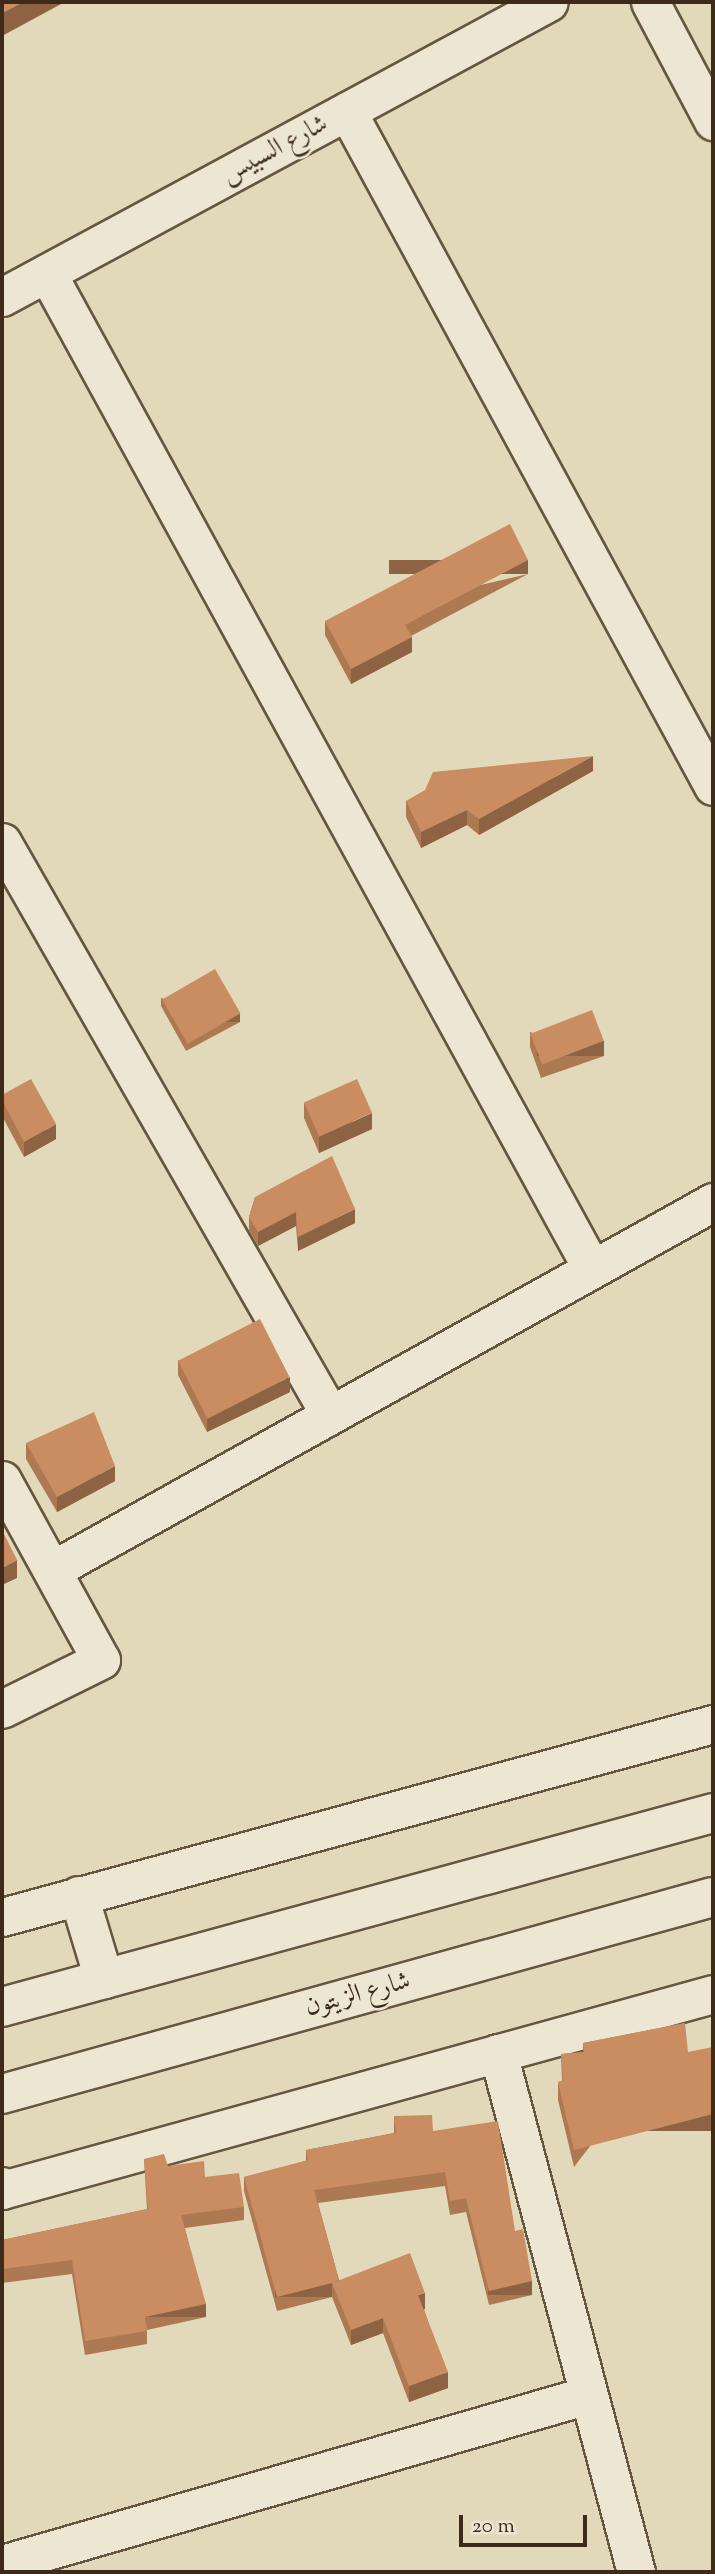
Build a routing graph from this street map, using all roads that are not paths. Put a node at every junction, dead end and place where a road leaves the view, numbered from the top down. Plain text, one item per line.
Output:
1 (549, 2) edge
2 (650, 2) edge
3 (347, 111) junction
4 (713, 121) edge
5 (47, 272) junction
6 (2, 297) edge
7 (713, 786) edge
8 (2, 842) edge
9 (713, 1202) edge
10 (592, 1269) junction
11 (330, 1415) junction
12 (2, 1480) edge
13 (52, 1570) junction
14 (2, 1709) edge
15 (713, 1724) edge
16 (707, 1817) edge
17 (79, 1896) junction
18 (713, 1897) edge
19 (2, 1917) edge
20 (104, 1979) junction
21 (713, 1994) edge
22 (2, 2007) edge
23 (498, 2053) junction
24 (2, 2094) edge
25 (2, 2189) edge
26 (589, 2395) junction
27 (2, 2564) edge
28 (636, 2572) edge

1 - 3 street, شارع السبيس
2 - 4 street
3 - 5 street, شارع السبيس
3 - 7 street
5 - 6 street, شارع السبيس
5 - 10 street
8 - 11 street
9 - 10 street
10 - 11 street
11 - 13 street
12 - 13 street
13 - 14 street
15 - 17 street
16 - 20 main road
17 - 19 street
17 - 20 main road
18 - 24 main road, شارع الزيتون
20 - 22 main road
21 - 23 street
23 - 25 street
23 - 26 street
26 - 27 street
26 - 28 street

